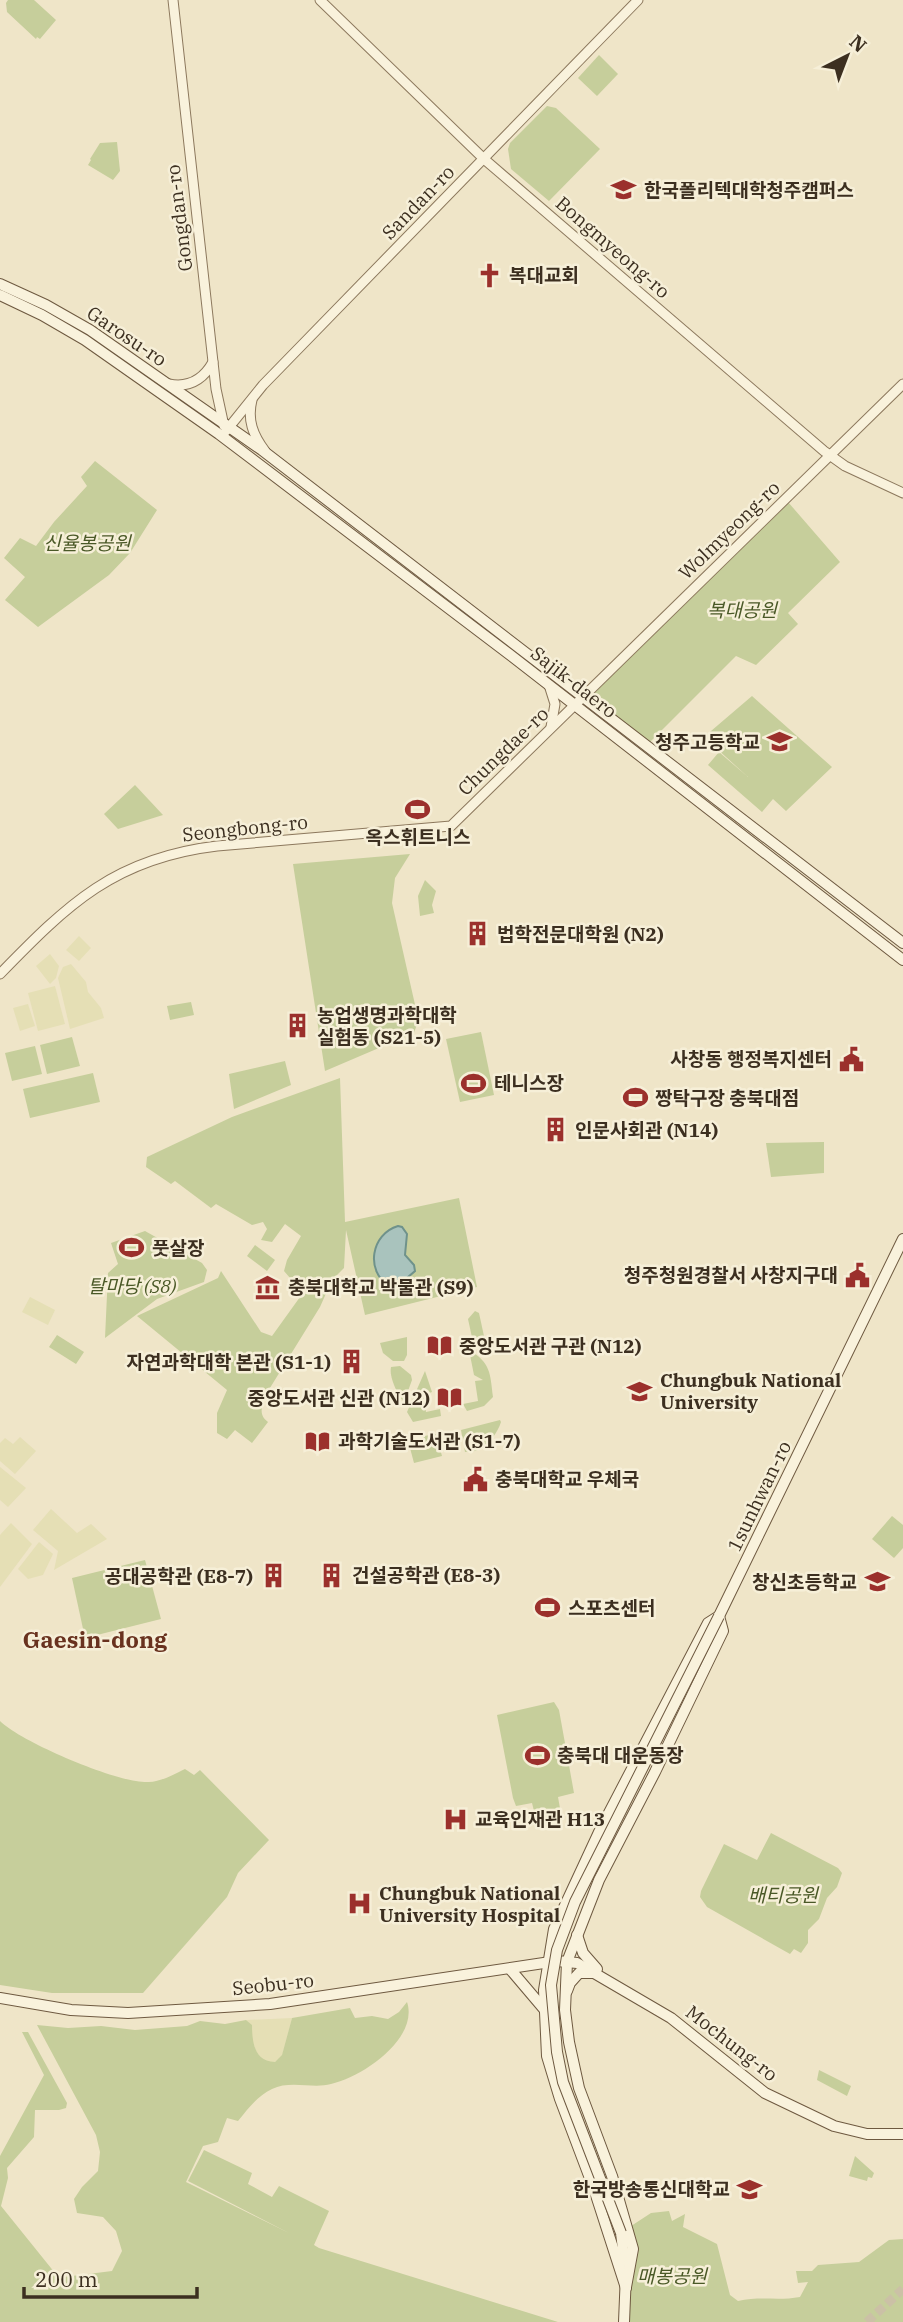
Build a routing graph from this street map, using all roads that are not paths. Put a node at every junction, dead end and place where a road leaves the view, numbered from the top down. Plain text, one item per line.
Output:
1 (173, 0) edge
2 (320, 0) edge
3 (638, 0) edge
4 (484, 159) junction
5 (0, 284) edge
6 (0, 295) edge
7 (213, 362) junction
8 (166, 383) junction
9 (903, 384) edge
10 (252, 398) junction
11 (225, 429) junction
12 (266, 453) junction
13 (830, 455) junction
14 (903, 493) edge
15 (549, 685) junction
16 (579, 701) junction
17 (551, 729) junction
18 (451, 827) joint
19 (903, 943) edge
20 (903, 960) edge
21 (0, 974) edge
22 (903, 1239) edge
23 (719, 1616) junction
24 (577, 1932) junction
25 (568, 1962) junction
26 (548, 1963) junction
27 (510, 1969) junction
28 (596, 1973) junction
29 (610, 1982) junction
30 (566, 1995) junction
31 (0, 1998) edge
32 (544, 2009) junction
33 (903, 2134) edge
34 (626, 2288) junction
35 (624, 2322) edge

1 - 7 street, Gongdan-ro
2 - 4 street, Bongmyeong-ro
3 - 4 street, Sandan-ro
4 - 10 street, Sandan-ro
4 - 13 street, Bongmyeong-ro
5 - 8 main road, Garosu-ro
6 - 11 main road, Garosu-ro
7 - 8 street
7 - 11 street, Gongdan-ro
8 - 11 main road, Garosu-ro
9 - 13 street, Wolmyeong-ro
10 - 11 street, Sandan-ro
10 - 12 street
11 - 12 main road, Sajik-daero
11 - 15 main road, Sajik-daero
12 - 16 main road, Sajik-daero
13 - 14 street, Bongmyeong-ro
13 - 16 street, Wolmyeong-ro
15 - 16 main road, Sajik-daero
15 - 17 street
16 - 17 street, Chungdae-ro
16 - 19 main road, Sajik-daero
16 - 20 main road, Sajik-daero
17 - 18 street, Chungdae-ro
18 - 21 street, Seongbong-ro
22 - 23 main road, 1sunhwan-ro
23 - 24 main road
23 - 26 main road
23 - 34 main road, bridge
24 - 25 main road
24 - 29 main road
25 - 26 main road, Mochung-ro
25 - 28 main road, Mochung-ro
25 - 30 main road
26 - 27 main road, Seobu-ro
26 - 32 main road
27 - 31 main road, Seobu-ro
27 - 32 main road
28 - 29 main road, Mochung-ro
28 - 30 main road
29 - 33 main road, Mochung-ro
30 - 34 main road
32 - 34 main road
34 - 35 main road

